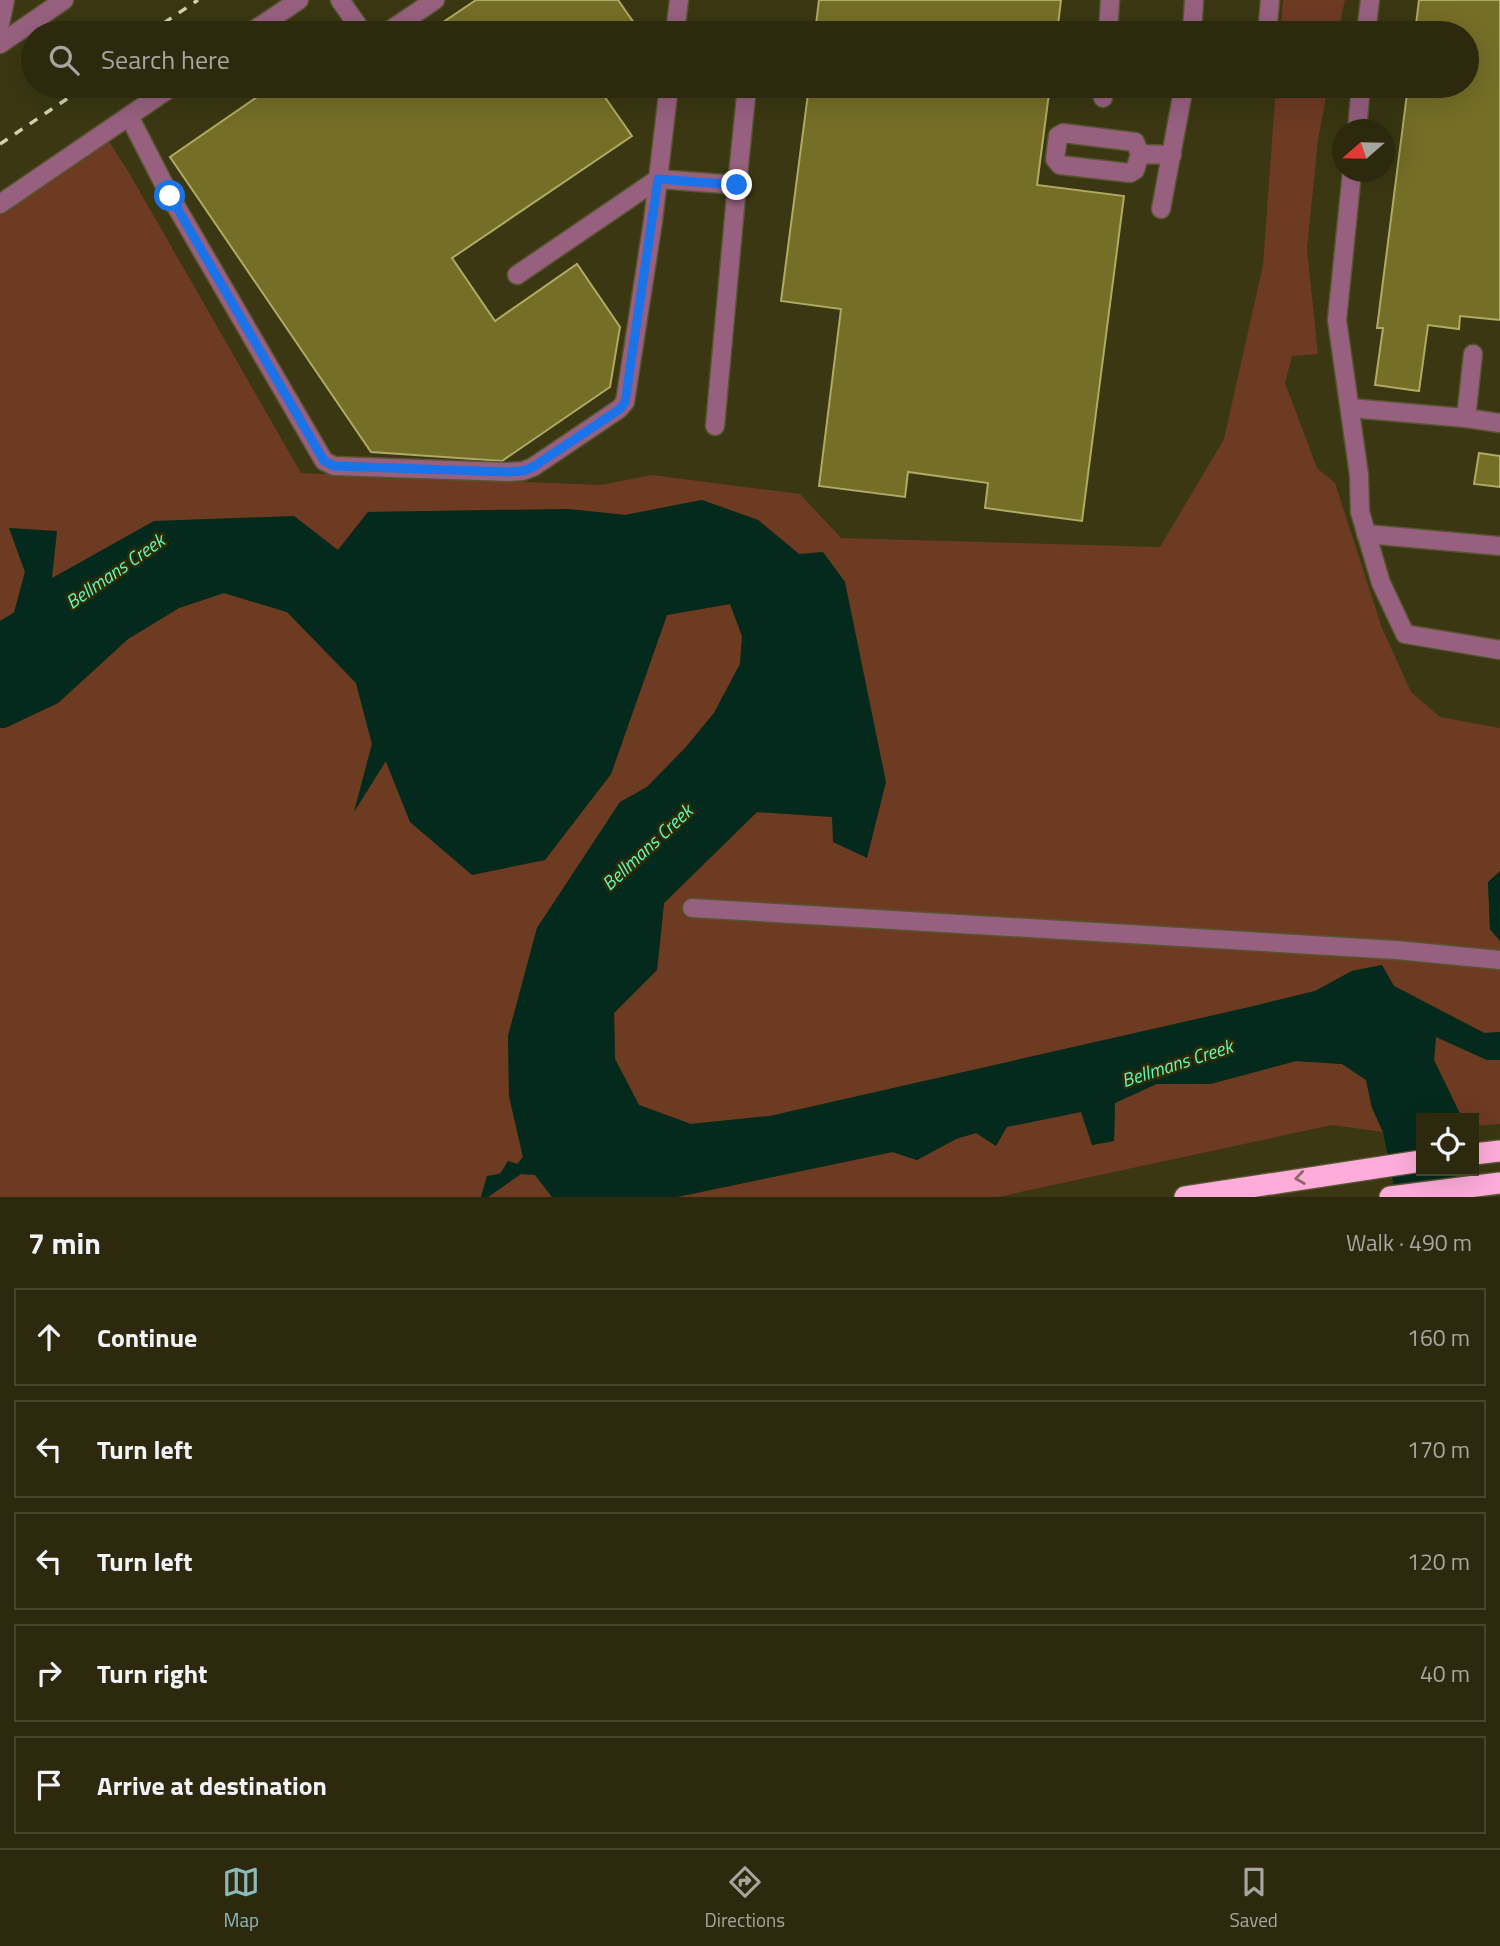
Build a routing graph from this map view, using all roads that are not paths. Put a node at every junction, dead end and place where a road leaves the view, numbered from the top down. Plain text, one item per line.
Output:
1 (5, 0) edge
2 (64, 0) edge
3 (299, 0) edge
4 (340, 0) edge
5 (435, 0) edge
6 (679, 0) edge
7 (1110, 0) edge
8 (1195, 0) edge
9 (1270, 0) edge
10 (1370, 0) edge
11 (43, 8) edge
12 (23, 21) edge
13 (268, 21) edge
14 (355, 21) edge
15 (404, 21) edge
16 (676, 21) edge
17 (1109, 21) edge
18 (1193, 21) edge
19 (1268, 21) edge
20 (1367, 21) edge
21 (21, 22) edge
22 (1, 35) edge
23 (155, 98) edge
24 (667, 98) edge
25 (746, 98) edge
26 (1182, 98) edge
27 (1360, 98) edge
28 (128, 116) junction
29 (1358, 119) edge
30 (1140, 154) dead end
31 (1172, 155) junction
32 (658, 179) junction
33 (1351, 182) edge
34 (737, 185) junction
35 (0, 204) edge
36 (1161, 209) dead end
37 (517, 275) dead end
38 (1473, 354) dead end
39 (1350, 408) junction
40 (1465, 418) junction
41 (1500, 423) edge
42 (715, 426) dead end
43 (1366, 534) junction
44 (1500, 546) edge
45 (1500, 650) edge
46 (692, 908) dead end
47 (1500, 960) edge
48 (1416, 1162) edge
49 (1495, 1184) edge
50 (1185, 1197) edge
51 (1390, 1197) edge

1 - 22 lane
2 - 11 lane
3 - 13 lane
4 - 14 lane
5 - 15 lane
6 - 16 lane
7 - 17 lane
8 - 18 lane
9 - 19 lane
10 - 20 lane
11 - 12 lane
21 - 22 lane
23 - 28 lane
24 - 32 lane
25 - 34 lane
26 - 31 lane
27 - 29 lane
28 - 32 lane
28 - 35 lane
30 - 31 lane
31 - 36 lane
32 - 34 lane
32 - 37 lane
33 - 39 lane
34 - 42 lane
38 - 40 lane
39 - 40 lane
39 - 43 lane
40 - 41 lane
43 - 44 lane
43 - 45 lane
46 - 47 lane
48 -> 50 highway
49 - 51 highway

